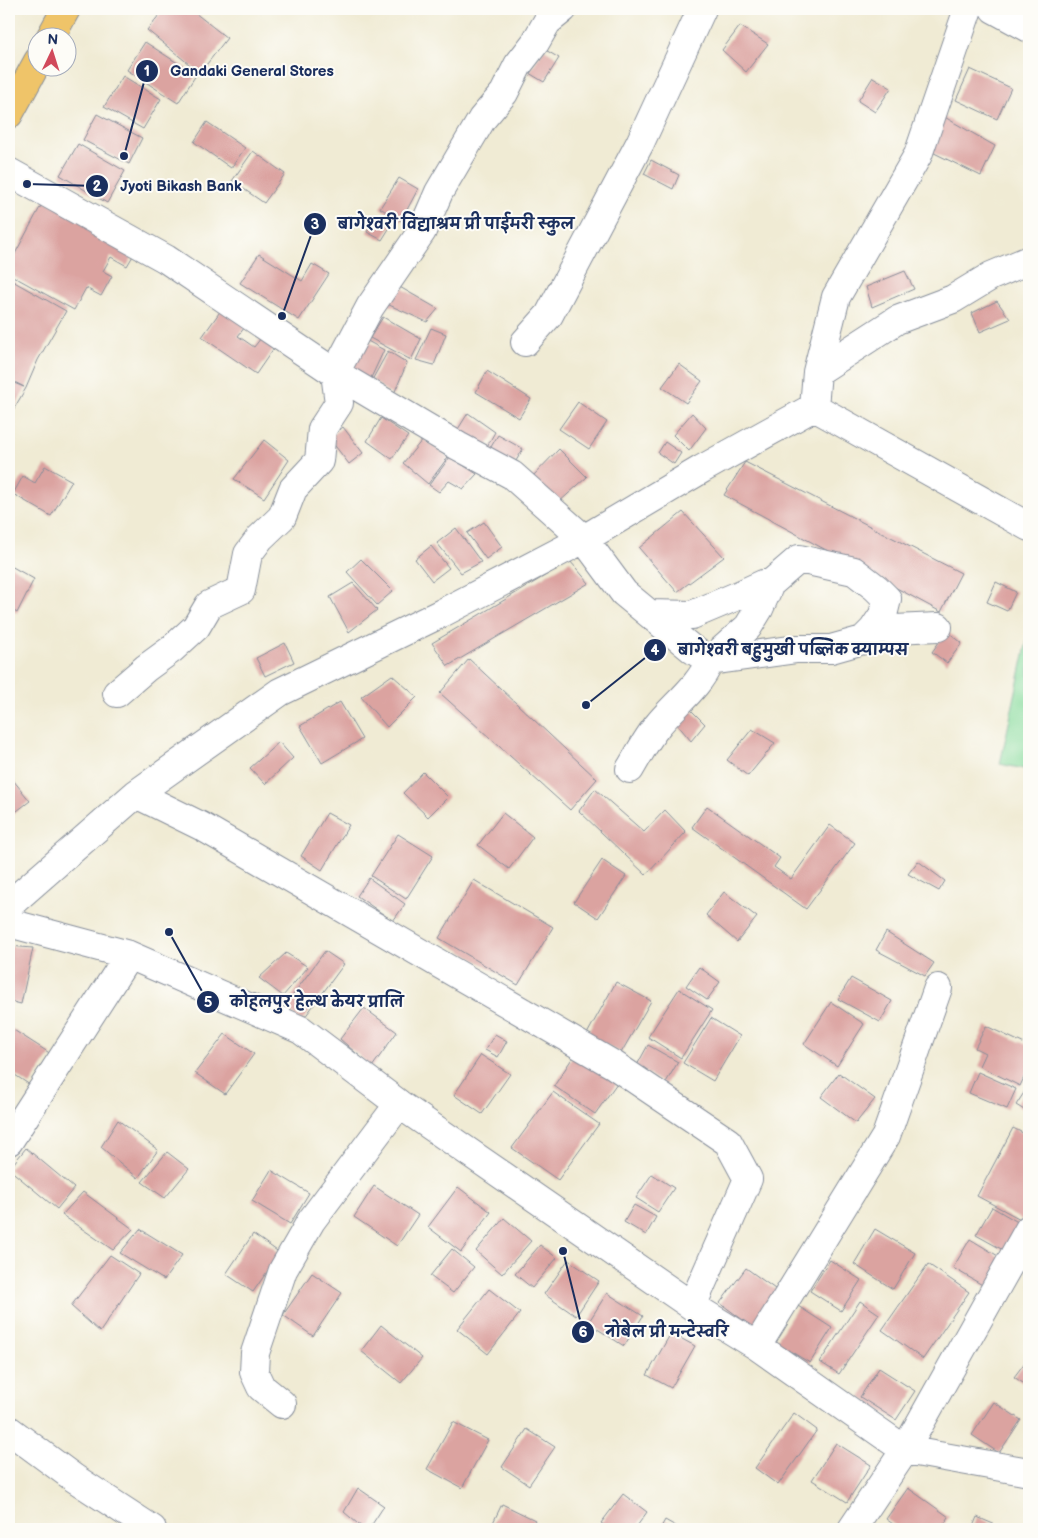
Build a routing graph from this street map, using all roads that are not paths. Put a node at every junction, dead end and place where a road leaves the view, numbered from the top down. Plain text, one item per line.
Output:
1 (66, 9) edge
2 (563, 9) edge
3 (702, 9) edge
4 (968, 9) edge
5 (994, 9) edge
6 (56, 28) edge
7 (1029, 28) edge
8 (29, 78) edge
9 (9, 114) edge
10 (9, 172) edge
11 (1029, 260) edge
12 (525, 342) dead end
13 (817, 372) junction
14 (335, 373) junction
15 (814, 407) junction
16 (1029, 527) edge
17 (584, 539) junction
18 (770, 584) junction
19 (650, 614) junction
20 (938, 628) dead end
21 (873, 630) junction
22 (710, 661) junction
23 (117, 693) dead end
24 (630, 769) dead end
25 (136, 794) junction
26 (9, 905) edge
27 (9, 923) edge
28 (129, 955) junction
29 (938, 988) dead end
30 (399, 1104) junction
31 (9, 1141) edge
32 (1029, 1229) edge
33 (692, 1306) junction
34 (757, 1346) junction
35 (282, 1404) dead end
36 (9, 1430) edge
37 (905, 1450) junction
38 (1029, 1472) edge
39 (152, 1529) edge
40 (852, 1529) edge

1 - 6 highway
2 - 14 street
3 - 12 street
4 - 13 street
5 - 7 street
8 - 9 highway
10 - 14 street
11 - 13 street
13 - 15 street
14 - 17 street
14 - 23 street
15 - 16 street
15 - 17 street
17 - 19 street
17 - 25 street
18 - 19 street
18 - 21 street
18 - 22 street
19 - 22 street
20 - 21 street
21 - 22 street
22 - 24 street
25 - 26 street
25 - 33 street
27 - 28 street
28 - 30 street
28 - 31 street
29 - 34 street
30 - 33 street
30 - 35 street
32 - 37 street
33 - 34 street
34 - 37 street
36 - 39 street
37 - 38 street
37 - 40 street

